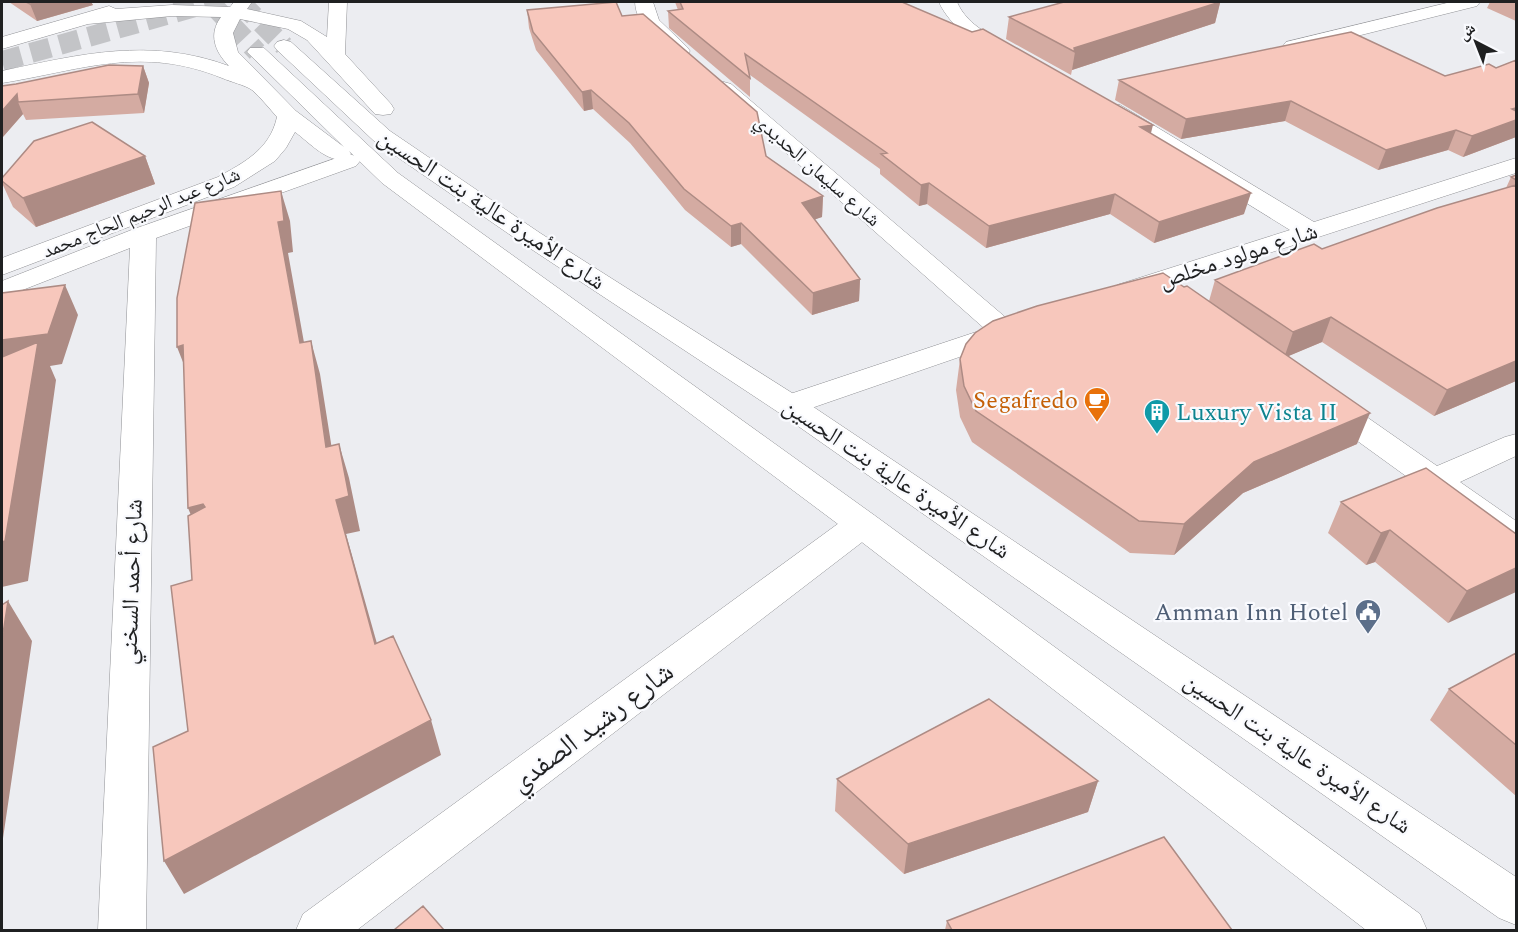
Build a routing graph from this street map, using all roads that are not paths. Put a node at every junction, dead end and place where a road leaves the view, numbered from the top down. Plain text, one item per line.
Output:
1 (133, 2) edge
2 (338, 2) edge
3 (644, 2) edge
4 (948, 2) edge
5 (1472, 2) edge
6 (1396, 4) dead end
7 (202, 6) edge
8 (238, 8) edge
9 (1428, 12) junction
10 (90, 19) junction
11 (2, 43) edge
12 (284, 46) tunnel mouth
13 (1277, 50) edge
14 (257, 52) tunnel mouth
15 (334, 57) junction
16 (1034, 66) edge
17 (2, 77) edge
18 (259, 86) junction
19 (1102, 94) edge
20 (288, 116) junction
21 (348, 161) junction
22 (1516, 165) edge
23 (1310, 231) junction
24 (143, 234) junction
25 (531, 238) junction
26 (497, 256) junction
27 (2, 267) edge
28 (1155, 283) junction
29 (2, 290) edge
30 (1101, 300) edge
31 (1184, 303) edge
32 (1037, 321) edge
33 (1005, 331) junction
34 (1300, 384) edge
35 (789, 405) junction
36 (1516, 444) edge
37 (1435, 480) junction
38 (862, 524) junction
39 (1516, 538) edge
40 (1516, 903) edge
41 (122, 930) edge
42 (320, 930) edge
43 (1403, 930) edge

1 - 10 street
2 - 15 street
3 - 33 street, شارع سليمان الحديدي
4 - 16 street
5 - 9 street
6 - 9 street
7 - 8 street
7 - 10 street
7 - 17 street
8 - 15 street
8 - 18 street
9 - 13 street
10 - 11 street
12 - 25 street, شارع الأميرة عالية بنت الحسين
14 - 26 street, شارع الأميرة عالية بنت الحسين
15 - 25 street
17 - 18 street
18 - 20 street
19 - 23 street
20 - 21 street
20 - 27 street, شارع عبد الرحيم الحاج محمد
21 - 24 street
21 - 26 street
22 - 23 street, شارع مولود مخلص
23 - 28 street, شارع مولود مخلص
24 - 29 street
24 - 41 street, شارع أحمد السخني
25 - 35 street, شارع الأميرة عالية بنت الحسين
26 - 38 street, شارع الأميرة عالية بنت الحسين
28 - 30 street, شارع مولود مخلص
28 - 31 street
32 - 33 street
33 - 35 street
34 - 37 street
35 - 40 street, شارع الأميرة عالية بنت الحسين
36 - 37 street
37 - 39 street
38 - 42 street, شارع رشيد الصفدي
38 - 43 street, شارع الأميرة عالية بنت الحسين

